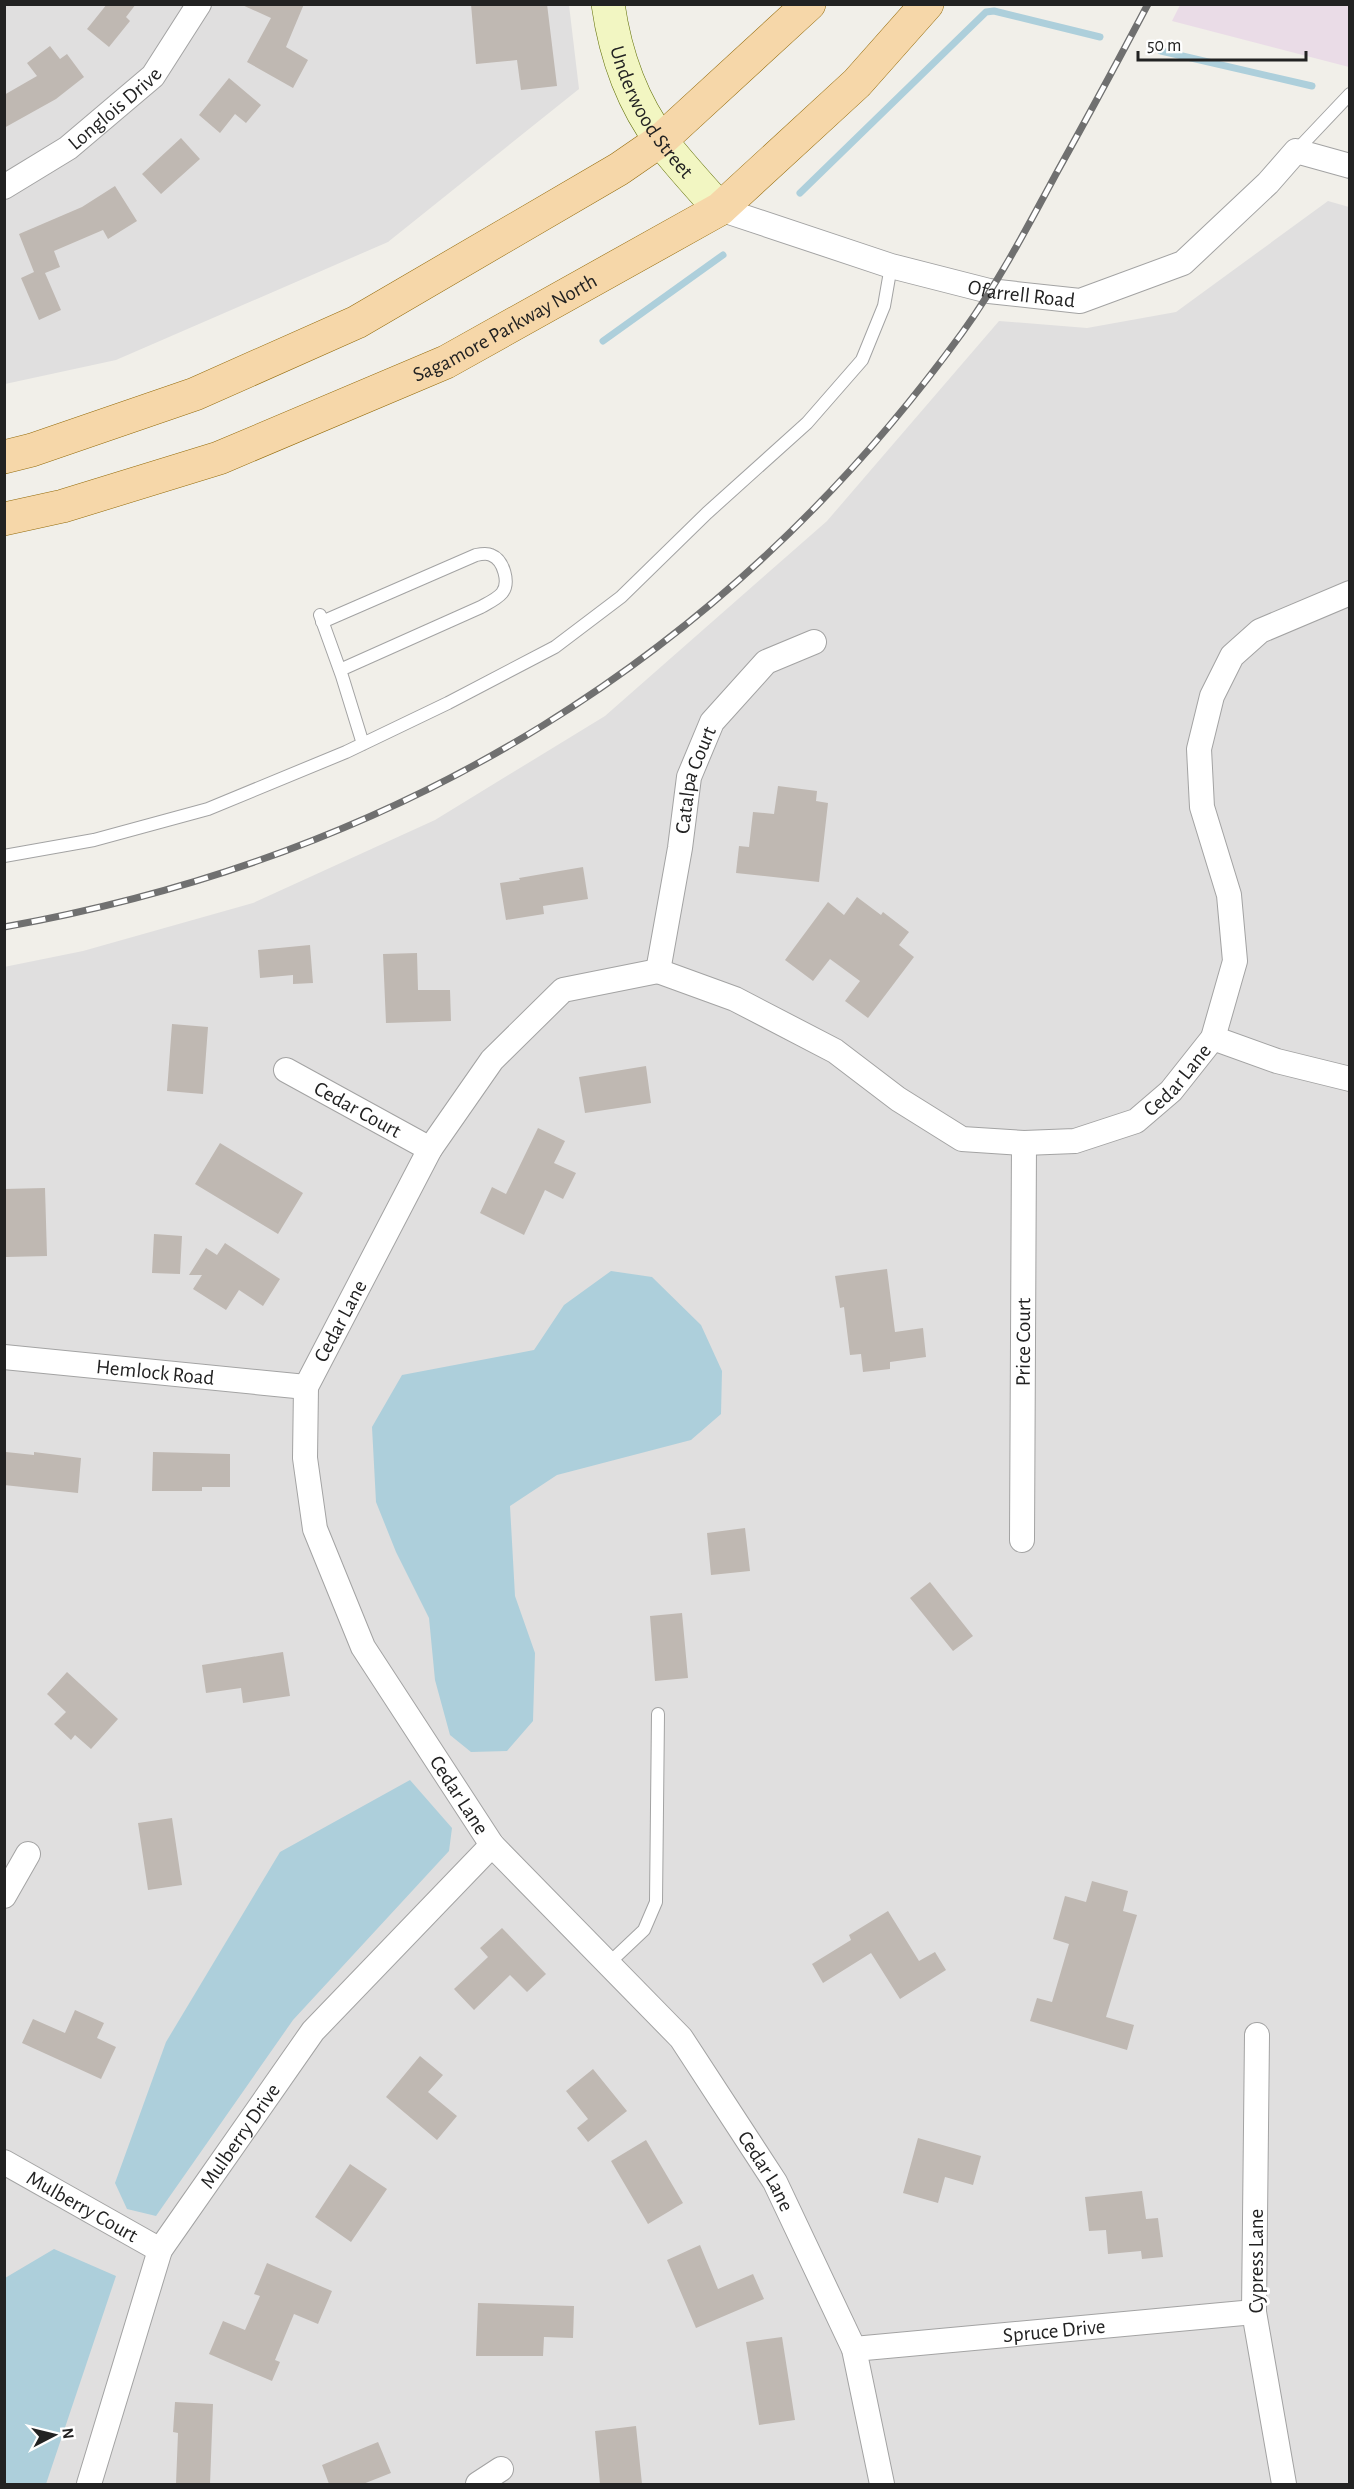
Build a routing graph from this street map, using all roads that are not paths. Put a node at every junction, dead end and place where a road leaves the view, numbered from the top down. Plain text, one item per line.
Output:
1 (199, 4) edge
2 (608, 4) edge
3 (809, 4) edge
4 (927, 4) edge
5 (1350, 94) edge
6 (661, 140) junction
7 (1296, 151) junction
8 (1350, 166) edge
9 (4, 187) edge
10 (720, 209) junction
11 (891, 266) junction
12 (4, 457) edge
13 (4, 519) edge
14 (1350, 593) edge
15 (814, 642) dead end
16 (340, 670) junction
17 (363, 744) junction
18 (4, 856) edge
19 (658, 970) junction
20 (1213, 1038) junction
21 (286, 1070) dead end
22 (1350, 1079) edge
23 (1024, 1143) junction
24 (430, 1149) junction
25 (4, 1357) edge
26 (306, 1387) junction
27 (1022, 1540) dead end
28 (658, 1714) dead end
29 (492, 1845) junction
30 (28, 1854) dead end
31 (4, 1896) edge
32 (608, 1964) junction
33 (1257, 2035) dead end
34 (4, 2162) edge
35 (160, 2250) junction
36 (1254, 2312) junction
37 (854, 2349) junction
38 (501, 2469) dead end
39 (89, 2484) edge
40 (478, 2484) edge
41 (882, 2484) edge
42 (1284, 2484) edge

1 - 9 street, Longlois Drive
2 - 6 street, Underwood Street
3 - 6 main road
4 - 10 main road, Sagamore Parkway North
5 - 7 lane
6 - 10 street, Underwood Street
6 - 12 main road
7 - 8 street
7 - 11 street, Ofarrell Road
10 - 11 street, Ofarrell Road
10 - 13 main road, Sagamore Parkway North
11 - 17 lane
14 - 20 street, Cedar Lane
15 - 19 street, Catalpa Court
16 - 16 lane
16 - 17 lane
17 - 18 lane
19 - 23 street, Cedar Lane
19 - 24 street, Cedar Lane
20 - 22 street
20 - 23 street, Cedar Lane
21 - 24 street, Cedar Court
23 - 27 street, Price Court
24 - 26 street, Cedar Lane
25 - 26 street, Hemlock Road
26 - 29 street, Cedar Lane
28 - 32 lane
29 - 32 street, Cedar Lane
29 - 35 street, Mulberry Drive
30 - 31 street
32 - 37 street, Cedar Lane
33 - 36 street, Cypress Lane
34 - 35 street, Mulberry Court
35 - 39 street, Mulberry Drive
36 - 37 street, Spruce Drive
36 - 42 street, Cypress Lane
37 - 41 street, Cedar Lane
38 - 40 street

